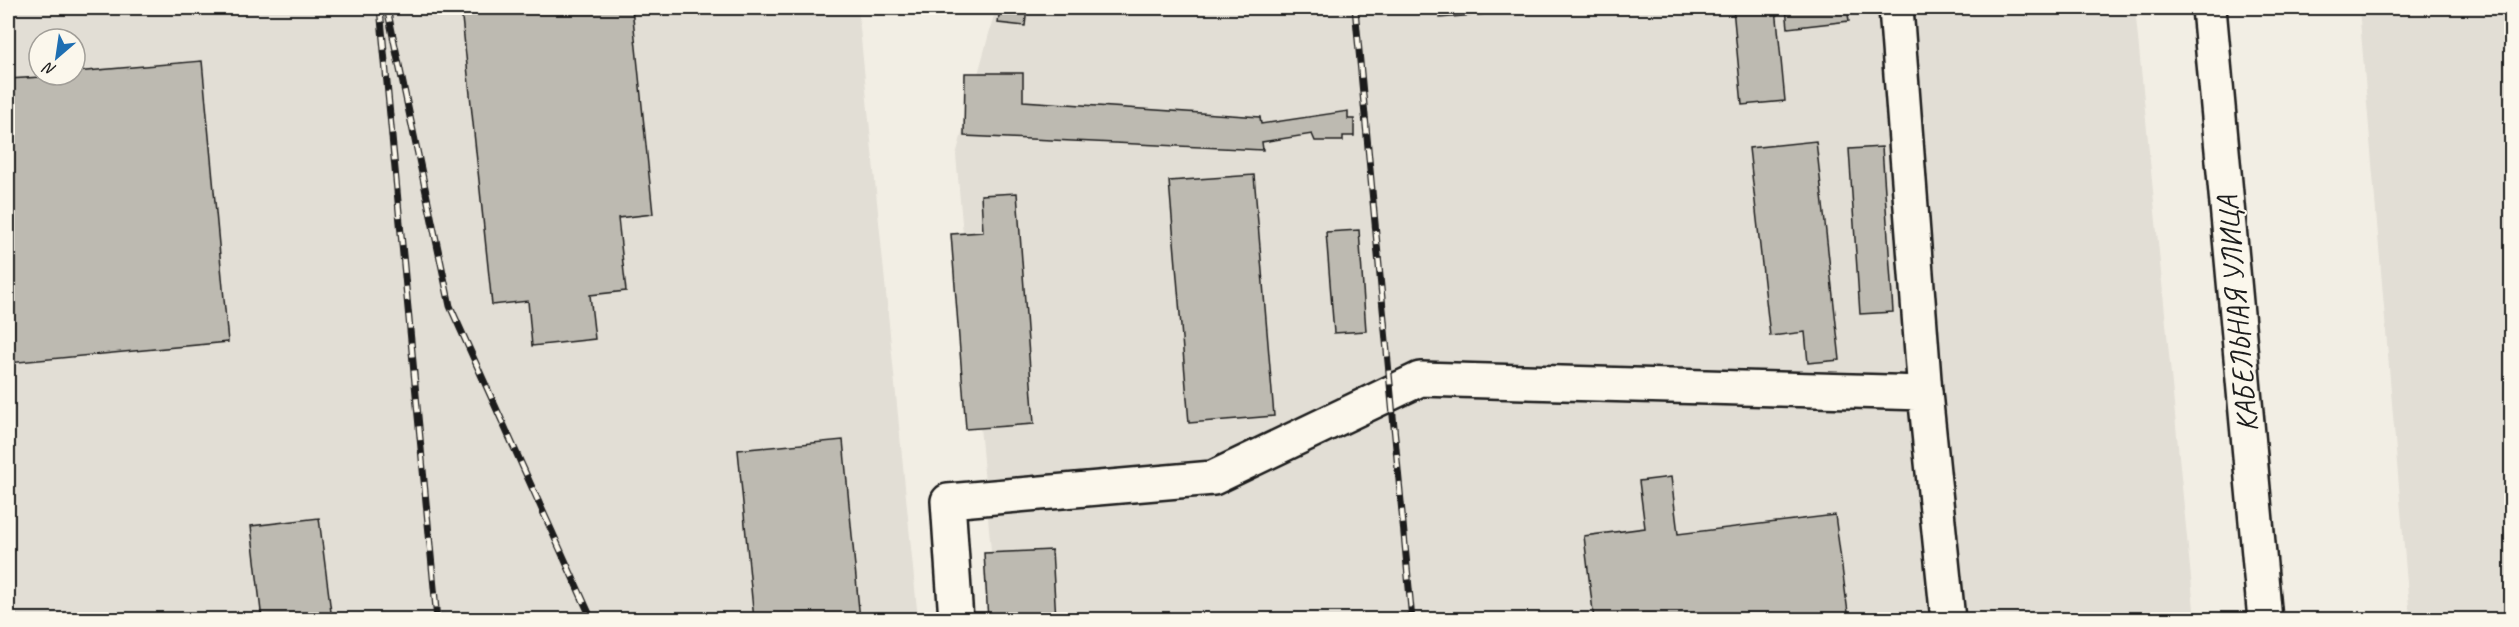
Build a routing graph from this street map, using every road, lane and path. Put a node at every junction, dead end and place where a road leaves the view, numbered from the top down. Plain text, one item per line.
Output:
1 (1896, 8) edge
2 (2210, 8) edge
3 (1925, 393) junction
4 (956, 620) edge
5 (1948, 620) edge
6 (2265, 620) edge

1 - 3 street
2 - 6 street, КАБЕЛЬНАЯ УЛИЦА
3 - 4 street
3 - 5 street

